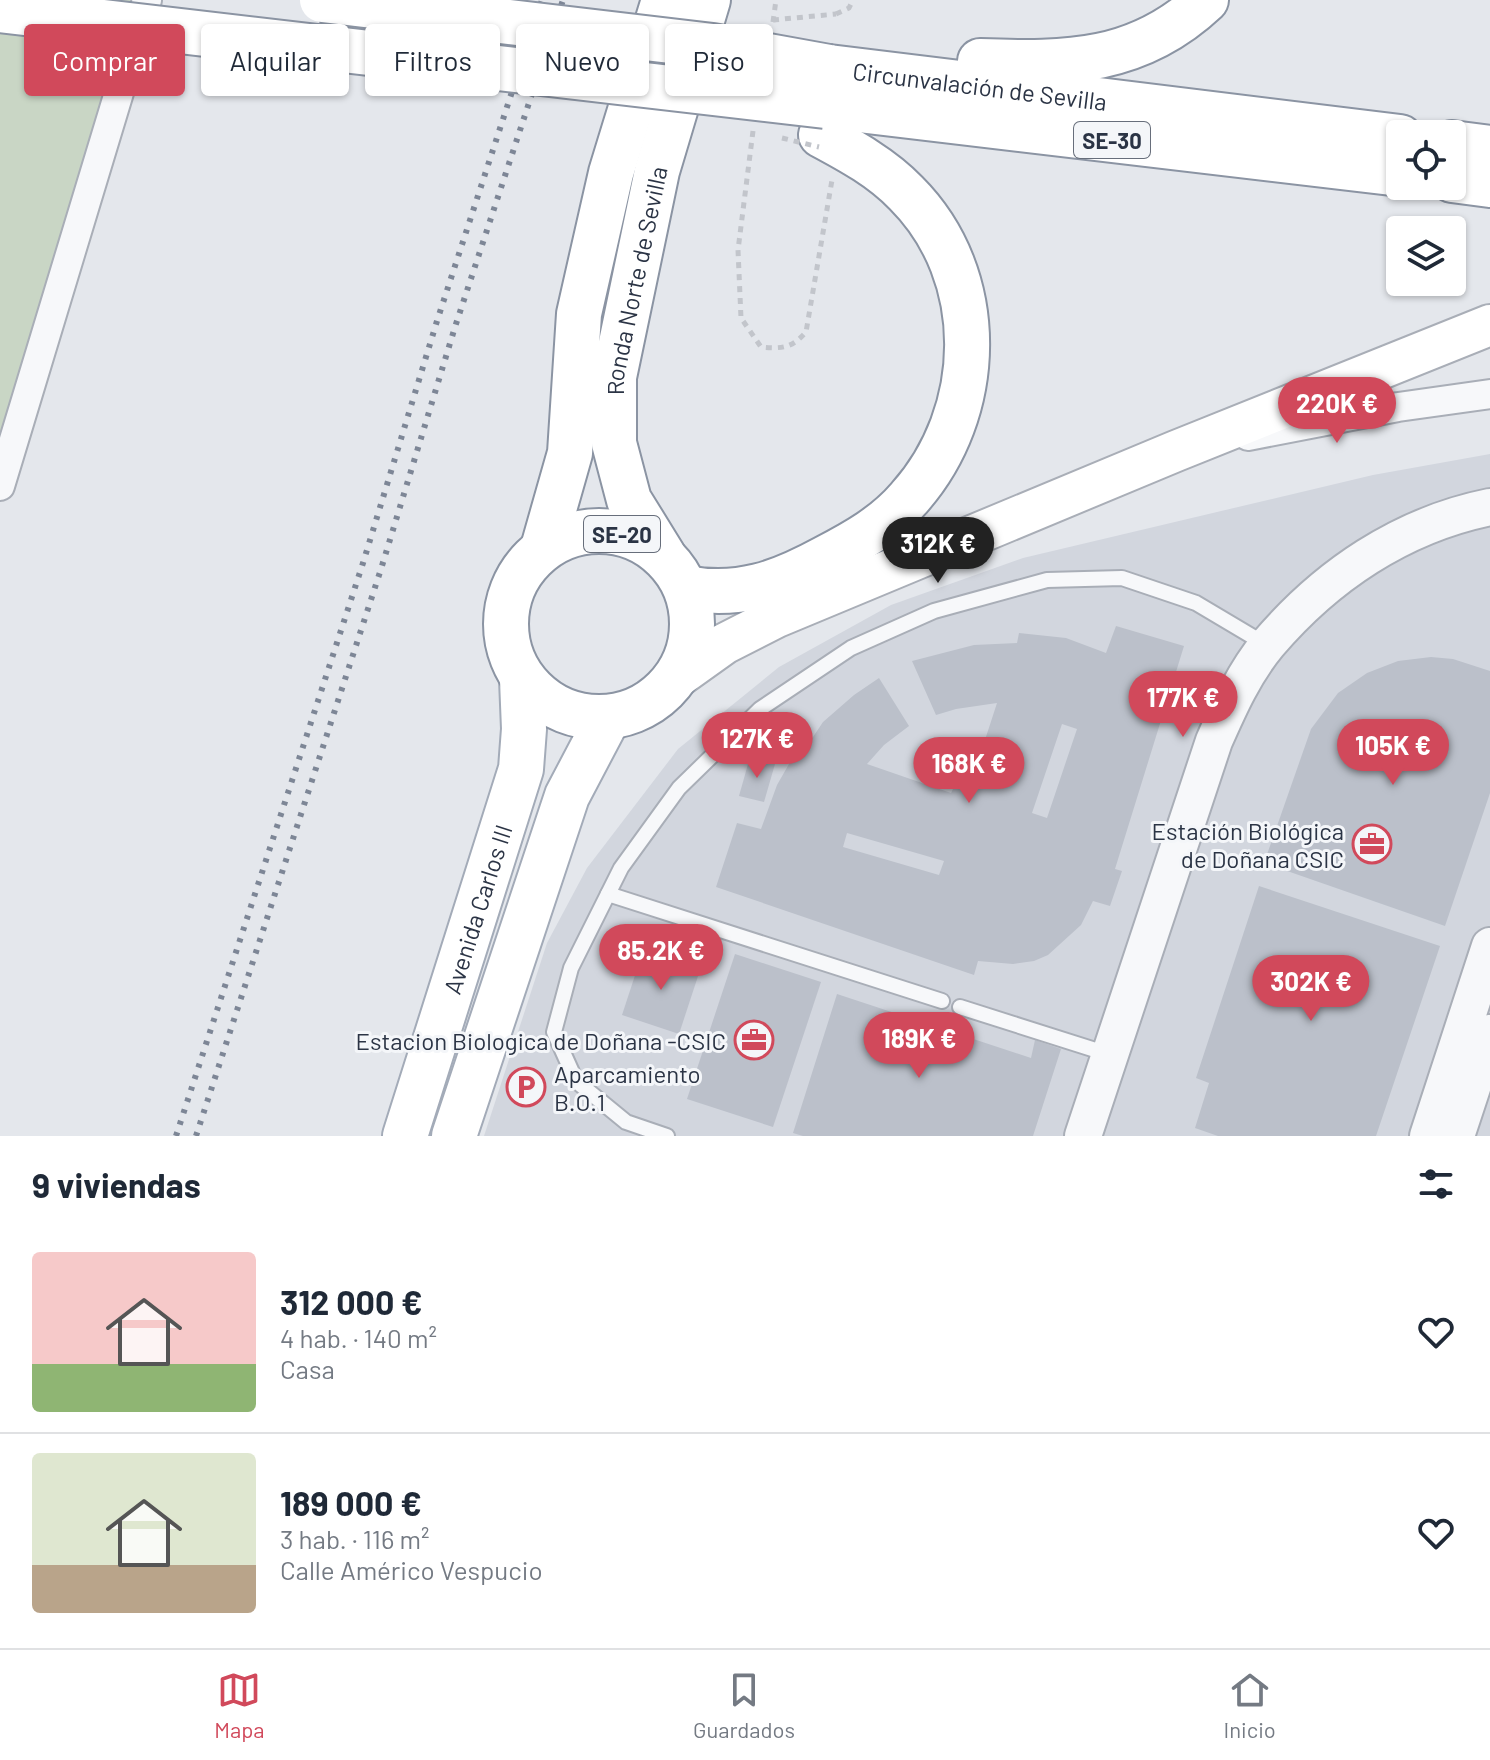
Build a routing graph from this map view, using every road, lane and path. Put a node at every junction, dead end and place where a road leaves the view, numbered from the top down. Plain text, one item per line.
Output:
1 (147, 0) edge
2 (322, 0) edge
3 (664, 0) edge
4 (708, 0) edge
5 (776, 0) edge
6 (853, 0) edge
7 (1206, 0) edge
8 (0, 10) edge
9 (772, 24) edge
10 (827, 96) junction
11 (754, 129) dead end
12 (1386, 136) edge
13 (1466, 145) edge
14 (1490, 148) edge
15 (1386, 172) edge
16 (833, 176) dead end
17 (1466, 182) edge
18 (1490, 185) edge
19 (1490, 325) edge
20 (1490, 394) edge
21 (1176, 451) junction
22 (0, 486) edge
23 (1488, 508) edge
24 (543, 548) junction
25 (675, 572) junction
26 (1267, 645) junction
27 (522, 679) junction
28 (675, 679) junction
29 (608, 718) junction
30 (608, 894) junction
31 (1490, 946) edge
32 (942, 1001) dead end
33 (960, 1007) dead end
34 (1490, 1033) edge
35 (1109, 1055) junction
36 (405, 1136) edge
37 (454, 1136) edge
38 (667, 1136) edge
39 (1083, 1136) edge
40 (1428, 1136) edge
41 (1456, 1136) edge

1 - 22 street
2 - 10 main road, Circunvalación de Sevilla / SE-30, bridge
3 - 24 main road, Ronda Norte de Sevilla / SE-20
4 - 25 main road, Ronda Norte de Sevilla / SE-20
5 - 9 path
6 - 10 path
7 - 10 main road
8 - 10 main road, bridge
10 - 12 main road, Circunvalación de Sevilla / SE-30
10 - 15 main road, Circunvalación de Sevilla / SE-30
10 - 25 main road
11 - 16 path
13 - 14 main road
17 - 18 main road
19 - 21 main road
20 - 21 street
21 - 28 main road
23 - 26 street
24 - 25 main road, Ronda Norte de Sevilla / SE-20
24 - 27 main road, Ronda Norte de Sevilla / SE-20
25 - 28 main road, Ronda Norte de Sevilla / SE-20
26 - 30 lane
26 - 35 street
27 - 29 main road, Ronda Norte de Sevilla / SE-20
27 - 36 main road, Avenida Carlos III
28 - 29 main road, Ronda Norte de Sevilla / SE-20
29 - 37 main road, Avenida Carlos III
30 - 32 lane
30 - 38 lane
31 - 40 street
33 - 35 lane
34 - 41 street
35 - 39 street

